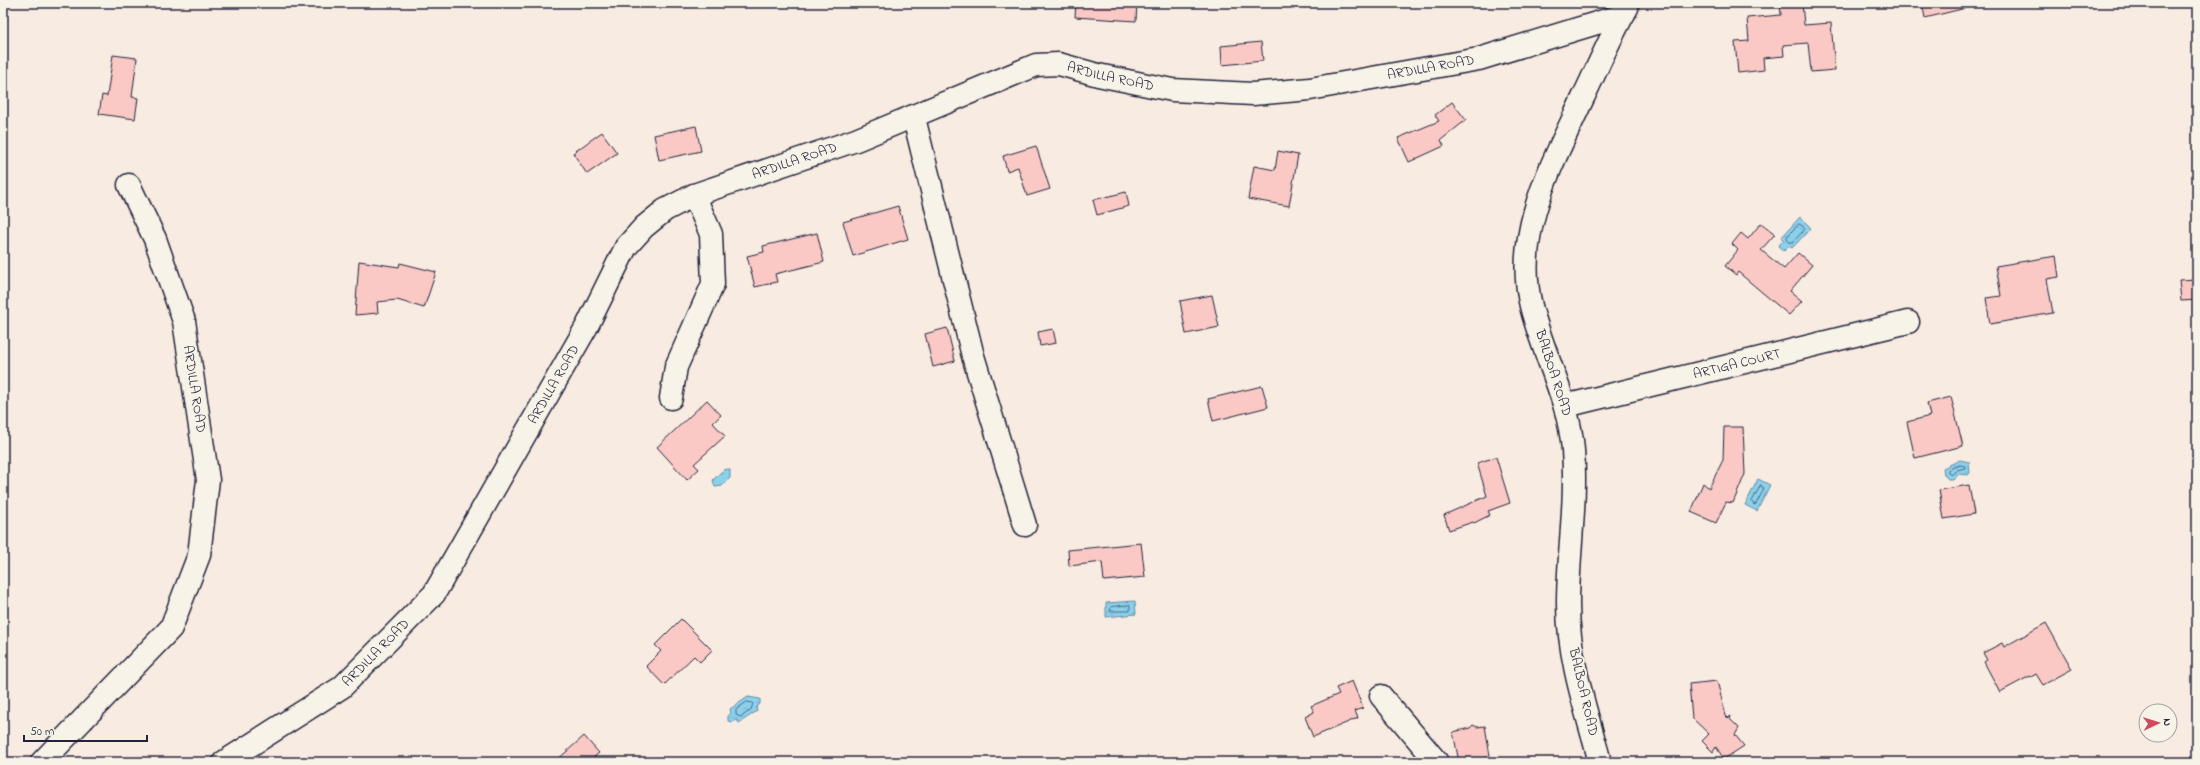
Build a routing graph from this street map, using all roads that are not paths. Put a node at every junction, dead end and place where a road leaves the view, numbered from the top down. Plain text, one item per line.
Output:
1 (1626, 9) edge
2 (914, 118) junction
3 (128, 185) dead end
4 (694, 195) junction
5 (1908, 322) dead end
6 (671, 398) dead end
7 (1565, 406) junction
8 (1025, 525) dead end
9 (1381, 696) dead end
10 (42, 762) edge
11 (224, 762) edge
12 (1438, 762) edge
13 (1600, 762) edge

1 - 2 street, ARDILLA ROAD
1 - 7 street, BALBOA ROAD
2 - 4 street, ARDILLA ROAD
2 - 8 street
3 - 10 street, ARDILLA ROAD
4 - 6 street
4 - 11 street, ARDILLA ROAD
5 - 7 street, ARTIGA COURT
7 - 13 street, BALBOA ROAD
9 - 12 street

